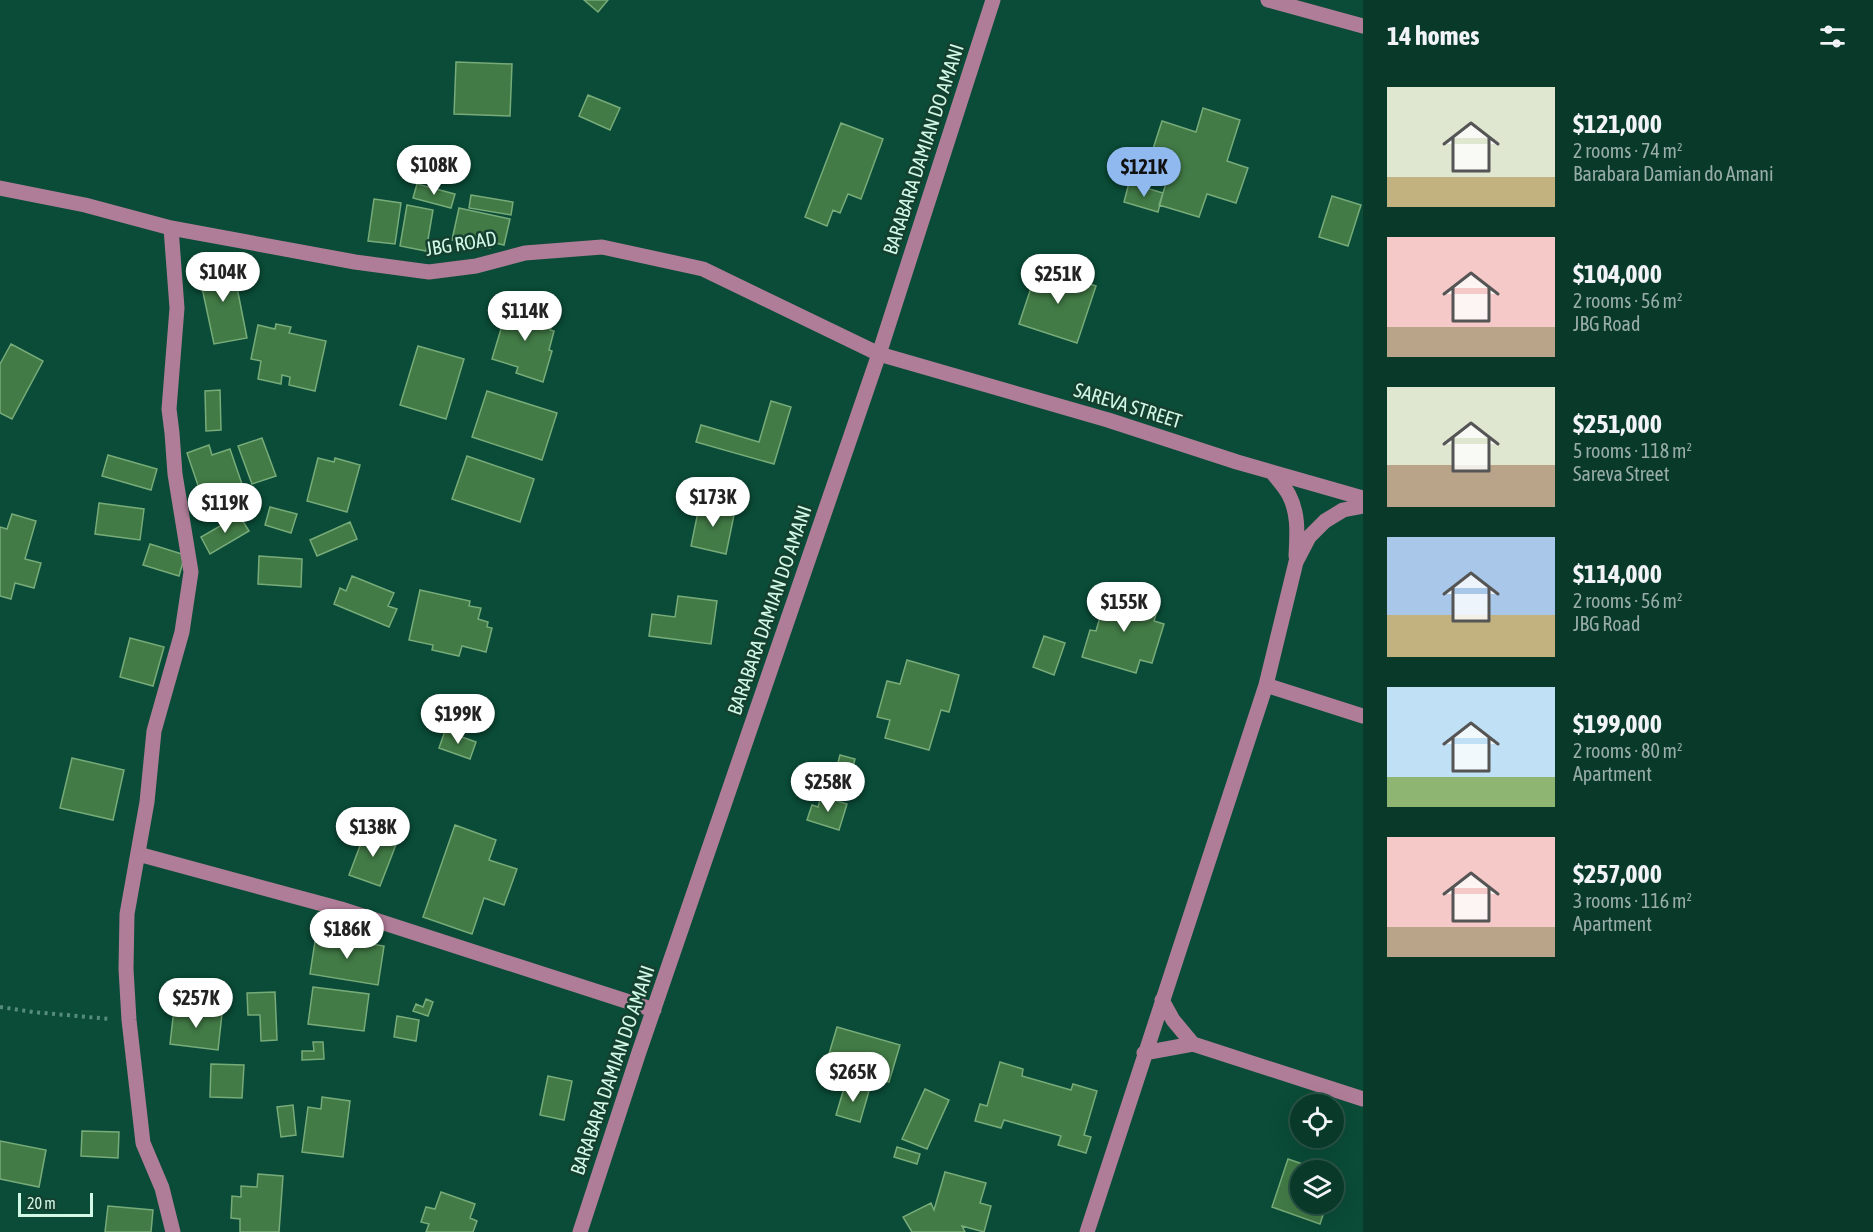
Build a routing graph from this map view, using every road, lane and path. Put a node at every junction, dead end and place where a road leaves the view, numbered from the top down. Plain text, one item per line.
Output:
1 (993, 0) edge
2 (1268, 0) edge
3 (1363, 26) edge
4 (0, 188) edge
5 (171, 228) junction
6 (879, 354) junction
7 (1272, 472) junction
8 (1363, 498) edge
9 (1363, 506) edge
10 (1296, 562) junction
11 (1266, 685) junction
12 (1363, 716) edge
13 (138, 854) junction
14 (1162, 1000) junction
15 (0, 1007) edge
16 (654, 1010) junction
17 (129, 1020) junction
18 (1193, 1044) junction
19 (1144, 1053) junction
20 (1363, 1099) edge
21 (173, 1232) edge
22 (579, 1232) edge
23 (1087, 1232) edge

1 - 6 street, BARABARA DAMIAN DO AMANI
2 - 3 street
4 - 5 street, JBG ROAD
5 - 6 street, JBG ROAD
5 - 13 street
6 - 7 street, SAREVA STREET
6 - 16 street, BARABARA DAMIAN DO AMANI
7 - 8 street, SAREVA STREET
7 - 10 street
9 - 10 street
10 - 11 street
11 - 12 street
11 - 14 street
13 - 16 street
13 - 17 street
14 - 18 street
14 - 19 street
15 - 17 path
16 - 22 street, BARABARA DAMIAN DO AMANI
17 - 21 street
18 - 19 street
18 - 20 street
19 - 23 street

